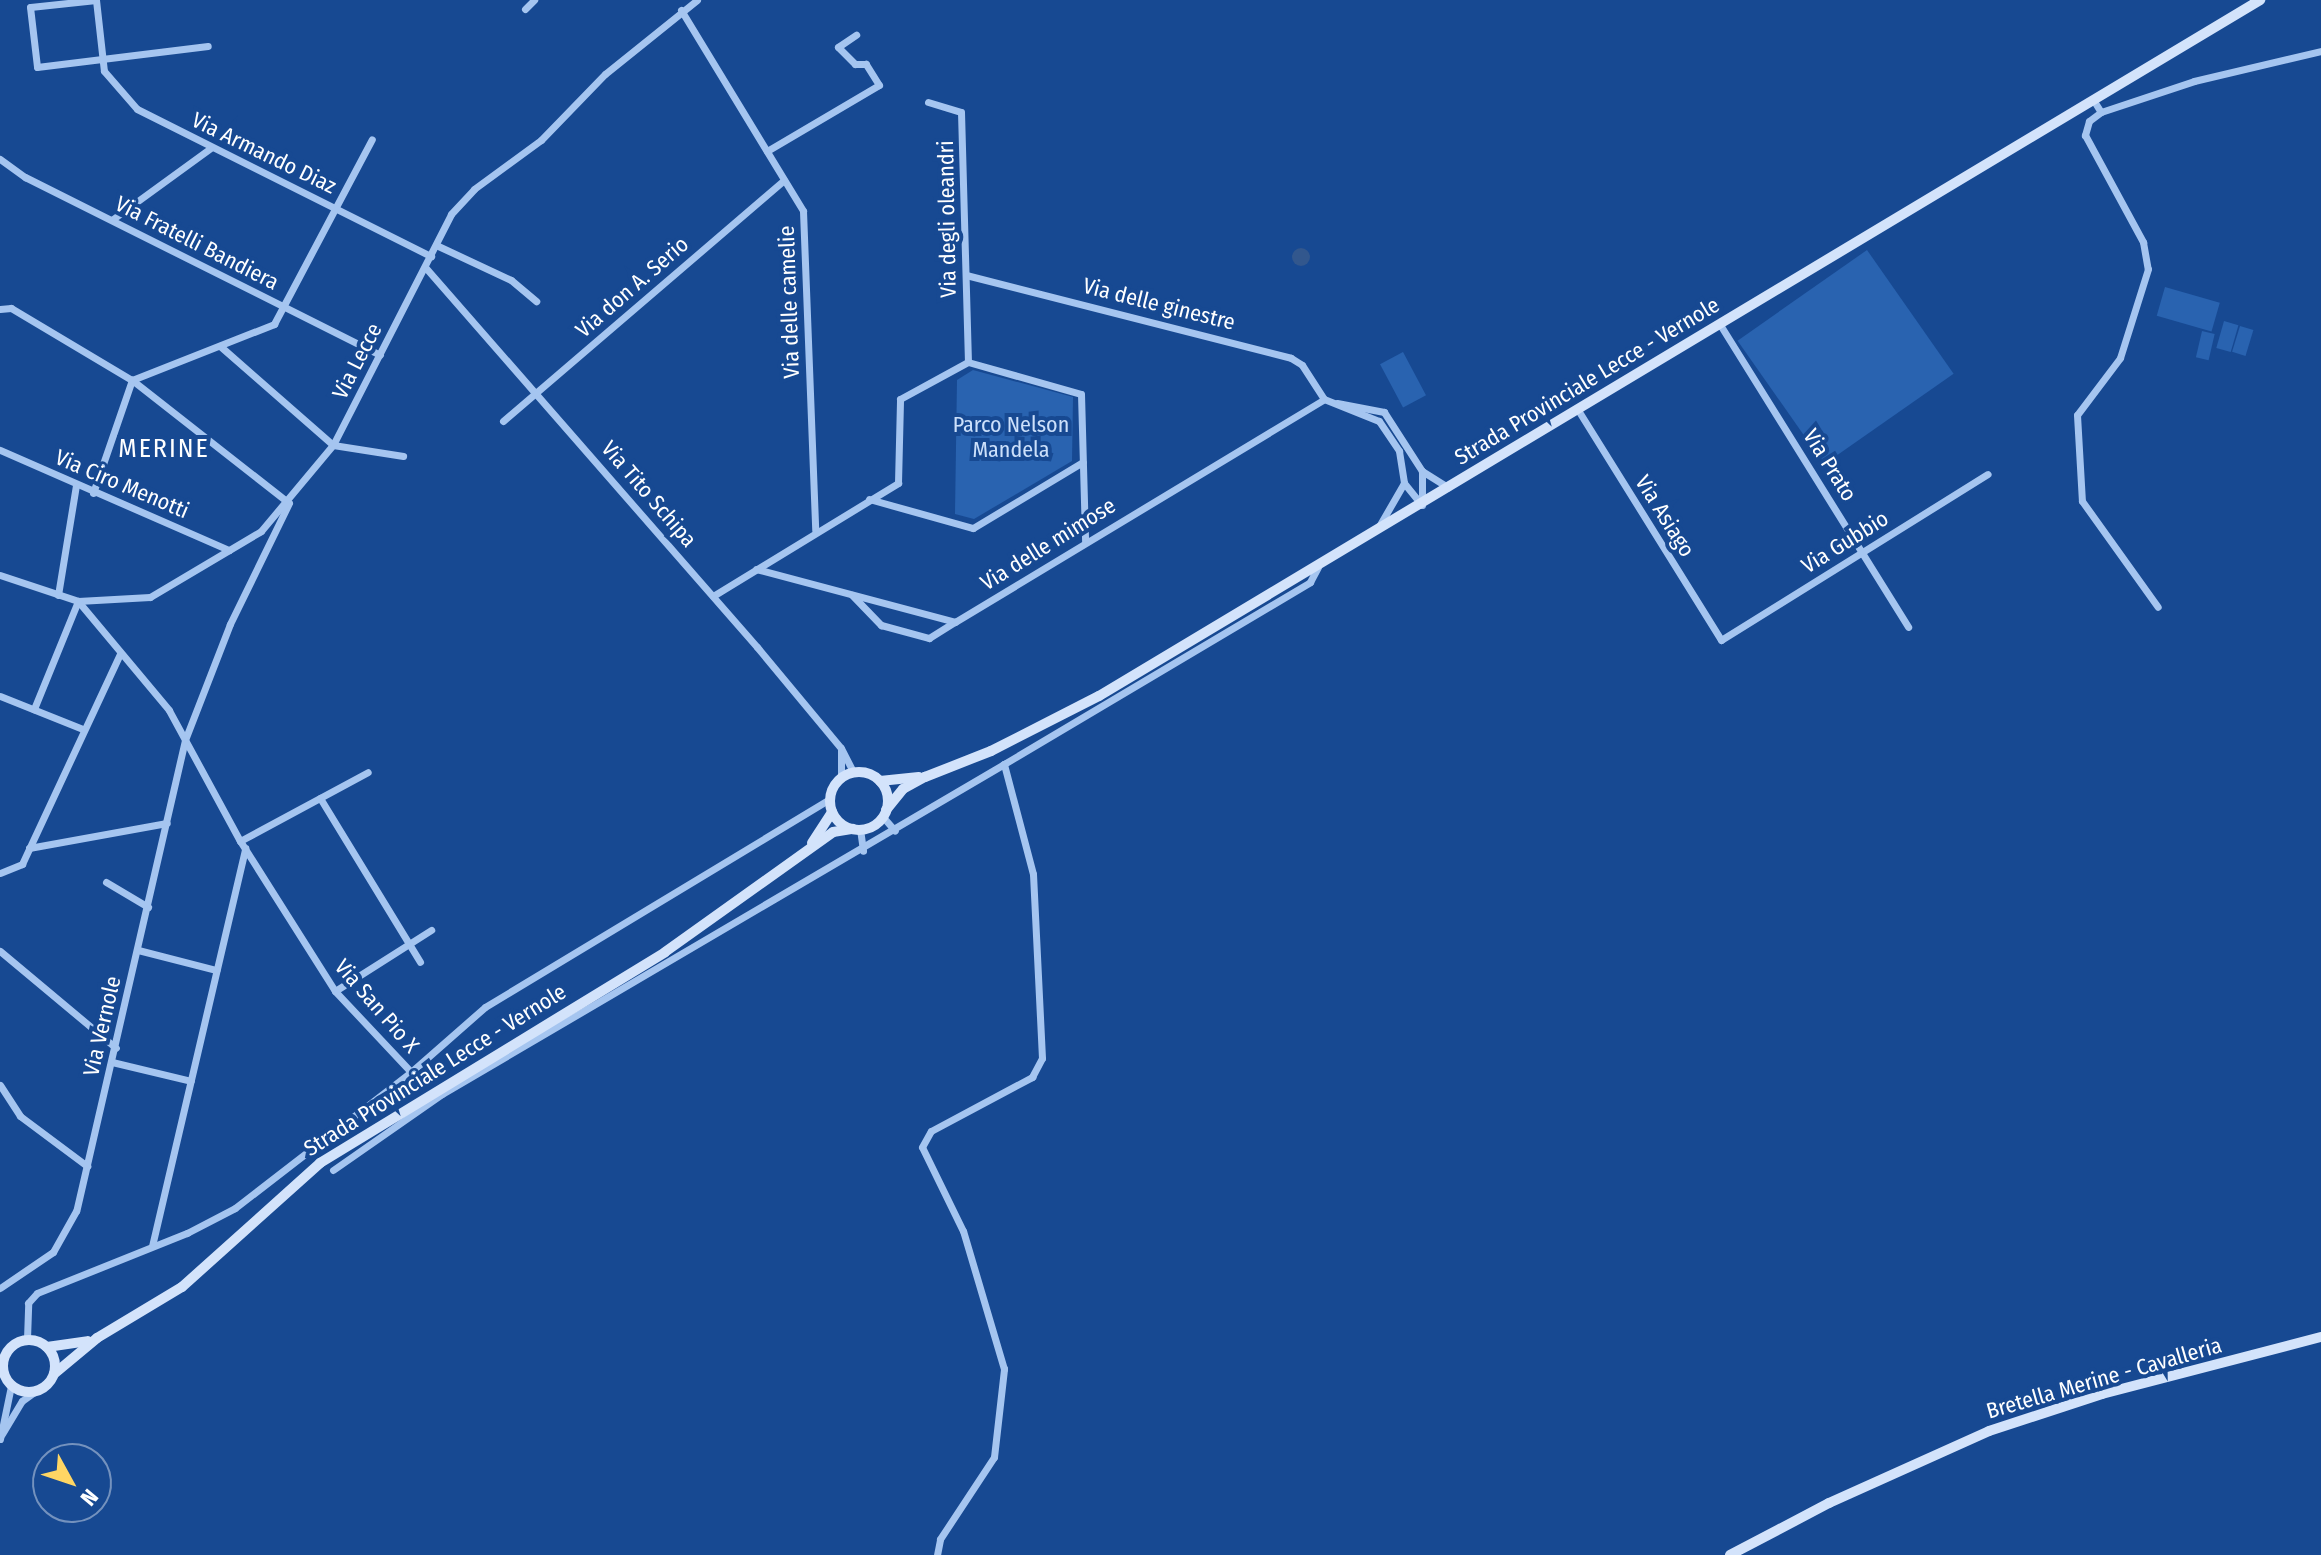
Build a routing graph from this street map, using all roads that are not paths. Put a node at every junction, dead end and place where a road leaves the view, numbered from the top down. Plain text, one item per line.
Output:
1 (96, 0) edge
2 (534, 0) edge
3 (697, 0) edge
4 (2260, 0) edge
5 (525, 9) dead end
6 (681, 10) junction
7 (856, 35) dead end
8 (208, 46) dead end
9 (2321, 51) edge
10 (101, 60) junction
11 (2094, 101) junction
12 (928, 102) dead end
13 (2101, 112) junction
14 (372, 139) dead end
15 (212, 147) junction
16 (767, 151) junction
17 (0, 159) edge
18 (784, 180) junction
19 (335, 209) junction
20 (113, 219) junction
21 (436, 245) junction
22 (431, 256) junction
23 (425, 267) junction
24 (966, 275) junction
25 (536, 301) dead end
26 (284, 307) junction
27 (0, 309) edge
28 (1719, 323) junction
29 (220, 346) junction
30 (380, 355) junction
31 (968, 362) junction
32 (133, 382) junction
33 (538, 392) junction
34 (1324, 399) junction
35 (1337, 403) junction
36 (1578, 410) junction
37 (503, 421) dead end
38 (333, 445) junction
39 (0, 450) edge
40 (403, 456) dead end
41 (1083, 462) junction
42 (1422, 471) junction
43 (1988, 474) dead end
44 (1404, 483) junction
45 (76, 485) junction
46 (1450, 487) junction
47 (93, 493) junction
48 (869, 499) junction
49 (289, 503) junction
50 (1422, 505) junction
51 (815, 530) junction
52 (1375, 533) junction
53 (1085, 541) junction
54 (229, 550) junction
55 (1863, 552) junction
56 (1318, 567) junction
57 (756, 569) junction
58 (0, 575) edge
59 (58, 595) junction
60 (852, 595) junction
61 (713, 596) junction
62 (78, 601) junction
63 (2158, 607) dead end
64 (955, 622) junction
65 (1908, 627) dead end
66 (1721, 640) joint
67 (120, 654) junction
68 (0, 696) edge
69 (34, 709) junction
70 (83, 729) junction
71 (186, 737) junction
72 (841, 748) junction
73 (1004, 764) junction
74 (368, 772) dead end
75 (853, 772) junction
76 (925, 777) junction
77 (841, 778) junction
78 (880, 781) junction
79 (320, 798) junction
80 (830, 799) junction
81 (832, 812) junction
82 (884, 813) junction
83 (167, 823) junction
84 (857, 829) junction
85 (895, 831) junction
86 (242, 844) junction
87 (29, 848) junction
88 (806, 851) junction
89 (863, 851) junction
90 (0, 873) edge
91 (106, 882) dead end
92 (148, 907) junction
93 (431, 930) dead end
94 (409, 944) junction
95 (138, 950) junction
96 (0, 951) edge
97 (420, 962) dead end
98 (216, 970) junction
99 (335, 991) junction
100 (116, 1048) junction
101 (112, 1062) junction
102 (411, 1072) junction
103 (191, 1081) junction
104 (0, 1085) edge
105 (87, 1166) junction
106 (333, 1170) dead end
107 (152, 1246) junction
108 (0, 1288) edge
109 (2321, 1337) edge
110 (97, 1338) junction
111 (27, 1339) junction
112 (47, 1347) junction
113 (4, 1351) edge
114 (54, 1374) junction
115 (6, 1381) edge
116 (36, 1391) junction
117 (1, 1436) edge
118 (937, 1555) edge
119 (1730, 1555) edge

1 - 10 street
1 - 10 street
2 - 5 street
3 - 6 street, Via Lecce
4 - 11 main road, Strada Provinciale Lecce - Vernole
6 - 16 street, Via delle camelie
6 - 21 street, Via Lecce
7 - 16 street
8 - 10 street
9 - 13 street
10 - 15 street, Via Armando Diaz
11 - 13 street
11 - 28 main road, Strada Provinciale Lecce - Vernole
12 - 24 street, Via degli oleandri
13 - 63 street
14 - 19 street
15 - 19 street, Via Armando Diaz
15 - 20 street
16 - 18 street, Via delle camelie
17 - 20 street, Via Fratelli Bandiera
18 - 33 street, Via don A. Serio
18 - 51 street, Via delle camelie
19 - 22 street, Via Armando Diaz
19 - 26 street
20 - 26 street, Via Fratelli Bandiera
21 - 22 street, Via Lecce
21 - 25 street
22 - 23 street, Via Lecce
23 - 30 street, Via Lecce
23 - 33 street, Via Tito Schipa
24 - 31 street, Via degli oleandri
24 - 34 street, Via delle ginestre
26 - 29 street
26 - 30 street, Via Fratelli Bandiera
27 - 32 street
28 - 36 main road, Strada Provinciale Lecce - Vernole
28 - 55 street, Via Prato
29 - 32 street
29 - 38 street
30 - 38 street, Via Lecce
31 - 41 street
31 - 48 street
32 - 47 street
32 - 49 street
33 - 37 street, Via don A. Serio
33 - 61 street, Via Tito Schipa
34 - 35 street
34 - 53 street, Via delle mimose
35 - 42 street
35 - 44 street
36 - 46 main road, Strada Provinciale Lecce - Vernole
36 - 66 street, Via Asiago
38 - 40 street
38 - 49 street, Via Lecce
39 - 45 street, Via Ciro Menotti
41 - 48 street
41 - 53 street
42 - 46 street
42 - 50 street
43 - 55 street, Via Gubbio
44 - 50 street
44 - 52 street
45 - 47 street, Via Ciro Menotti
45 - 59 street
46 - 50 main road, Strada Provinciale Lecce - Vernole
47 - 54 street, Via Ciro Menotti
48 - 51 street
49 - 54 street, Via Lecce
49 - 71 street, Via Vernole
50 - 52 main road, Strada Provinciale Lecce - Vernole
51 - 57 street
52 - 56 main road, Strada Provinciale Lecce - Vernole
53 - 64 street, Via delle mimose
54 - 62 street, Via Lecce
55 - 65 street, Via Prato
55 - 66 street, Via Gubbio
56 - 73 street
56 - 76 main road, Strada Provinciale Lecce - Vernole
57 - 60 street
57 - 61 street
58 - 59 street, Via Lecce
59 - 62 street, Via Lecce
60 - 64 street
60 - 64 street, Via delle mimose
61 - 72 street, Via Tito Schipa
62 - 67 street
62 - 69 street
67 - 70 street
67 - 71 street
68 - 69 street
69 - 70 street
70 - 87 street
71 - 83 street, Via Vernole
71 - 86 street, Via San Pio X
72 - 75 street, Via Tito Schipa
72 - 77 street
73 - 85 street
73 - 118 street
74 - 79 street
75 - 77 main road
75 - 78 main road, Strada Provinciale Lecce - Vernole
76 - 78 main road, Strada Provinciale Lecce - Vernole
76 - 82 main road, Strada Provinciale Lecce - Vernole
77 - 80 main road
78 - 82 main road
79 - 86 street
79 - 94 street
80 - 81 main road
80 - 102 street
81 - 84 main road
81 - 88 main road, Strada Provinciale Lecce - Vernole
82 - 84 main road, Strada Provinciale Lecce - Vernole
82 - 85 street
83 - 87 street
83 - 92 street, Via Vernole
84 - 88 main road, Strada Provinciale Lecce - Vernole
84 - 89 street
85 - 89 street
86 - 98 street
86 - 99 street, Via San Pio X
87 - 90 street
88 - 110 main road, Strada Provinciale Lecce - Vernole
89 - 106 street
91 - 92 street
92 - 95 street, Via Vernole
93 - 94 street
94 - 97 street
94 - 99 street
95 - 98 street
95 - 100 street, Via Vernole
96 - 100 street
98 - 103 street
99 - 102 street, Via San Pio X
100 - 101 street, Via Vernole
101 - 103 street
101 - 105 street, Via Vernole
102 - 107 street, Via San Pio X
103 - 107 street
104 - 105 street
105 - 108 street, Via Vernole
107 - 111 street, Via San Pio X
109 - 119 main road, Bretella Merine - Cavalleria
110 - 112 main road, Strada Provinciale Lecce - Vernole
110 - 114 main road, Strada Provinciale Lecce - Vernole
111 - 112 main road
111 - 113 main road
112 - 114 main road
113 - 115 main road
114 - 116 main road, Strada Provinciale Lecce - Vernole
115 - 116 main road
115 - 117 street
116 - 117 street

